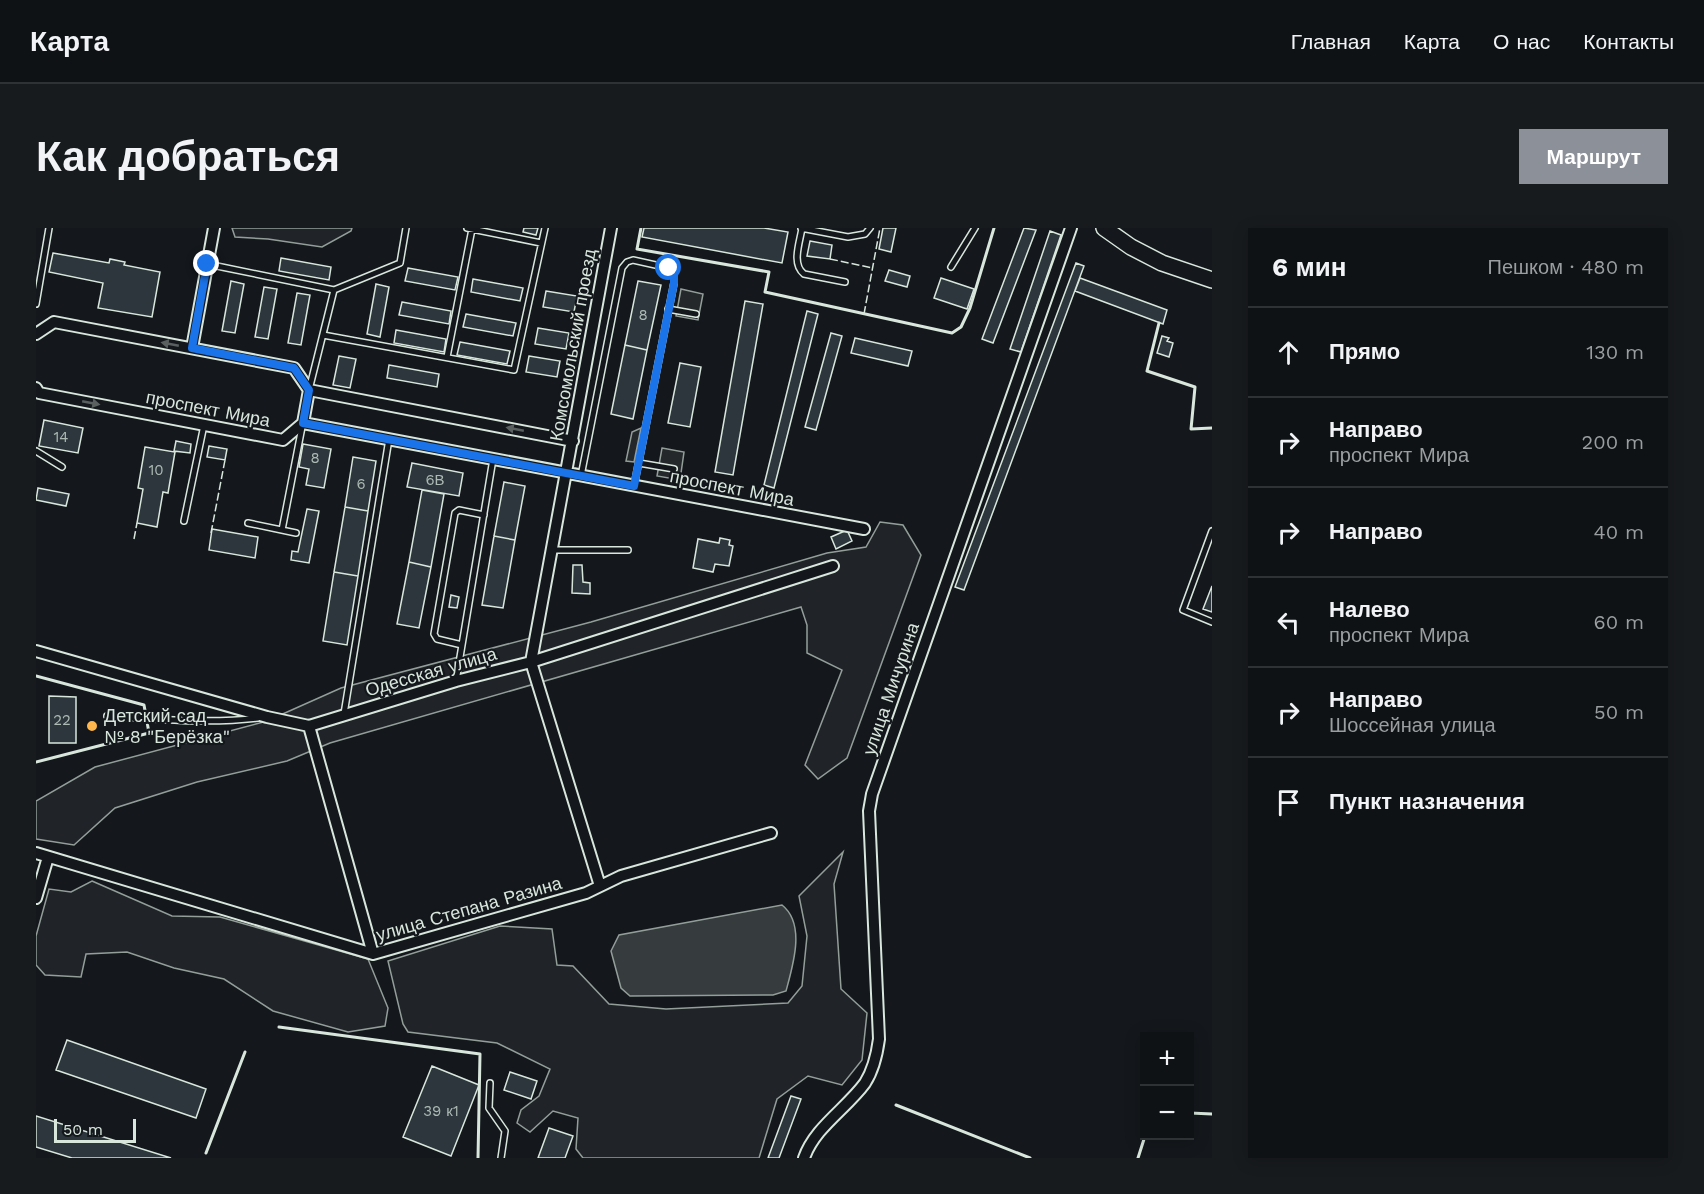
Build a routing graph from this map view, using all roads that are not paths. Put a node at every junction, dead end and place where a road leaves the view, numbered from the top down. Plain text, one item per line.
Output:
1 (49, 228) edge
2 (214, 228) edge
3 (406, 228) edge
4 (545, 228) edge
5 (611, 228) edge
6 (802, 228) edge
7 (870, 228) edge
8 (975, 228) edge
9 (1071, 228) edge
10 (1104, 228) edge
11 (470, 229) edge
12 (541, 243) junction
13 (207, 264) junction
14 (951, 267) dead end
15 (1212, 280) edge
16 (845, 282) dead end
17 (334, 290) junction
18 (36, 304) edge
19 (668, 309) junction
20 (696, 314) dead end
21 (36, 334) edge
22 (323, 335) junction
23 (192, 348) junction
24 (447, 357) junction
25 (309, 390) junction
26 (37, 394) edge
27 (303, 423) junction
28 (204, 425) junction
29 (389, 439) junction
30 (573, 441) junction
31 (36, 452) edge
32 (493, 459) junction
33 (639, 463) junction
34 (62, 467) dead end
35 (674, 469) dead end
36 (566, 474) junction
37 (581, 476) junction
38 (634, 486) junction
39 (484, 515) junction
40 (184, 521) dead end
41 (248, 523) dead end
42 (864, 529) dead end
43 (282, 530) junction
44 (1212, 531) edge
45 (296, 533) dead end
46 (552, 550) junction
47 (628, 550) dead end
48 (833, 566) dead end
49 (1212, 622) edge
50 (462, 645) junction
51 (36, 651) edge
52 (531, 662) junction
53 (456, 681) junction
54 (344, 714) junction
55 (107, 716) dead end
56 (267, 717) junction
57 (309, 726) junction
58 (771, 832) dead end
59 (36, 853) edge
60 (48, 857) junction
61 (600, 886) junction
62 (36, 898) edge
63 (373, 954) junction
64 (490, 1083) dead end
65 (501, 1158) edge
66 (804, 1158) edge

1 - 18 lane
2 - 13 street
3 - 17 lane
4 - 12 lane
5 - 30 street, Комсомольский проезд
6 - 7 lane
6 - 16 lane
8 - 14 lane
9 - 66 street, улица Мичурина
10 - 15 main road
11 - 12 lane
11 - 24 lane
12 - 24 lane
13 - 17 lane
13 - 23 street
17 - 22 lane
19 - 20 lane
19 - 33 lane
19 - 37 lane
23 -> 21 street
22 - 24 lane
22 - 25 lane
23 - 25 street
25 - 27 street
30 -> 25 street
26 -> 28 street, проспект Мира
27 - 28 street, проспект Мира
27 - 29 street, проспект Мира
27 - 43 lane
28 - 40 lane
29 - 32 street, проспект Мира
29 - 54 lane
30 - 36 street, Комсомольский проезд
31 - 34 lane
32 - 36 street, проспект Мира
32 - 39 lane
33 - 35 lane
33 - 38 lane
36 - 37 street, проспект Мира
36 - 46 street, Комсомольский проезд
37 - 38 street, проспект Мира
38 - 42 street, проспект Мира
39 - 50 lane
39 - 50 lane
41 - 43 lane
43 - 45 lane
44 - 49 lane
46 - 47 lane
46 - 52 street, Комсомольский проезд
48 - 52 street, Одесская улица
50 - 53 lane
51 - 56 street
52 - 53 street, Одесская улица
52 - 61 street, Комсомольский проезд
53 - 54 street, Одесская улица
54 - 57 street, Одесская улица
55 - 56 lane
56 - 57 street
57 - 63 street
58 - 61 street, улица Степана Разина
59 - 60 street, улица Степана Разина
60 - 62 street
60 - 63 street, улица Степана Разина
61 - 63 street, улица Степана Разина
64 - 65 lane

